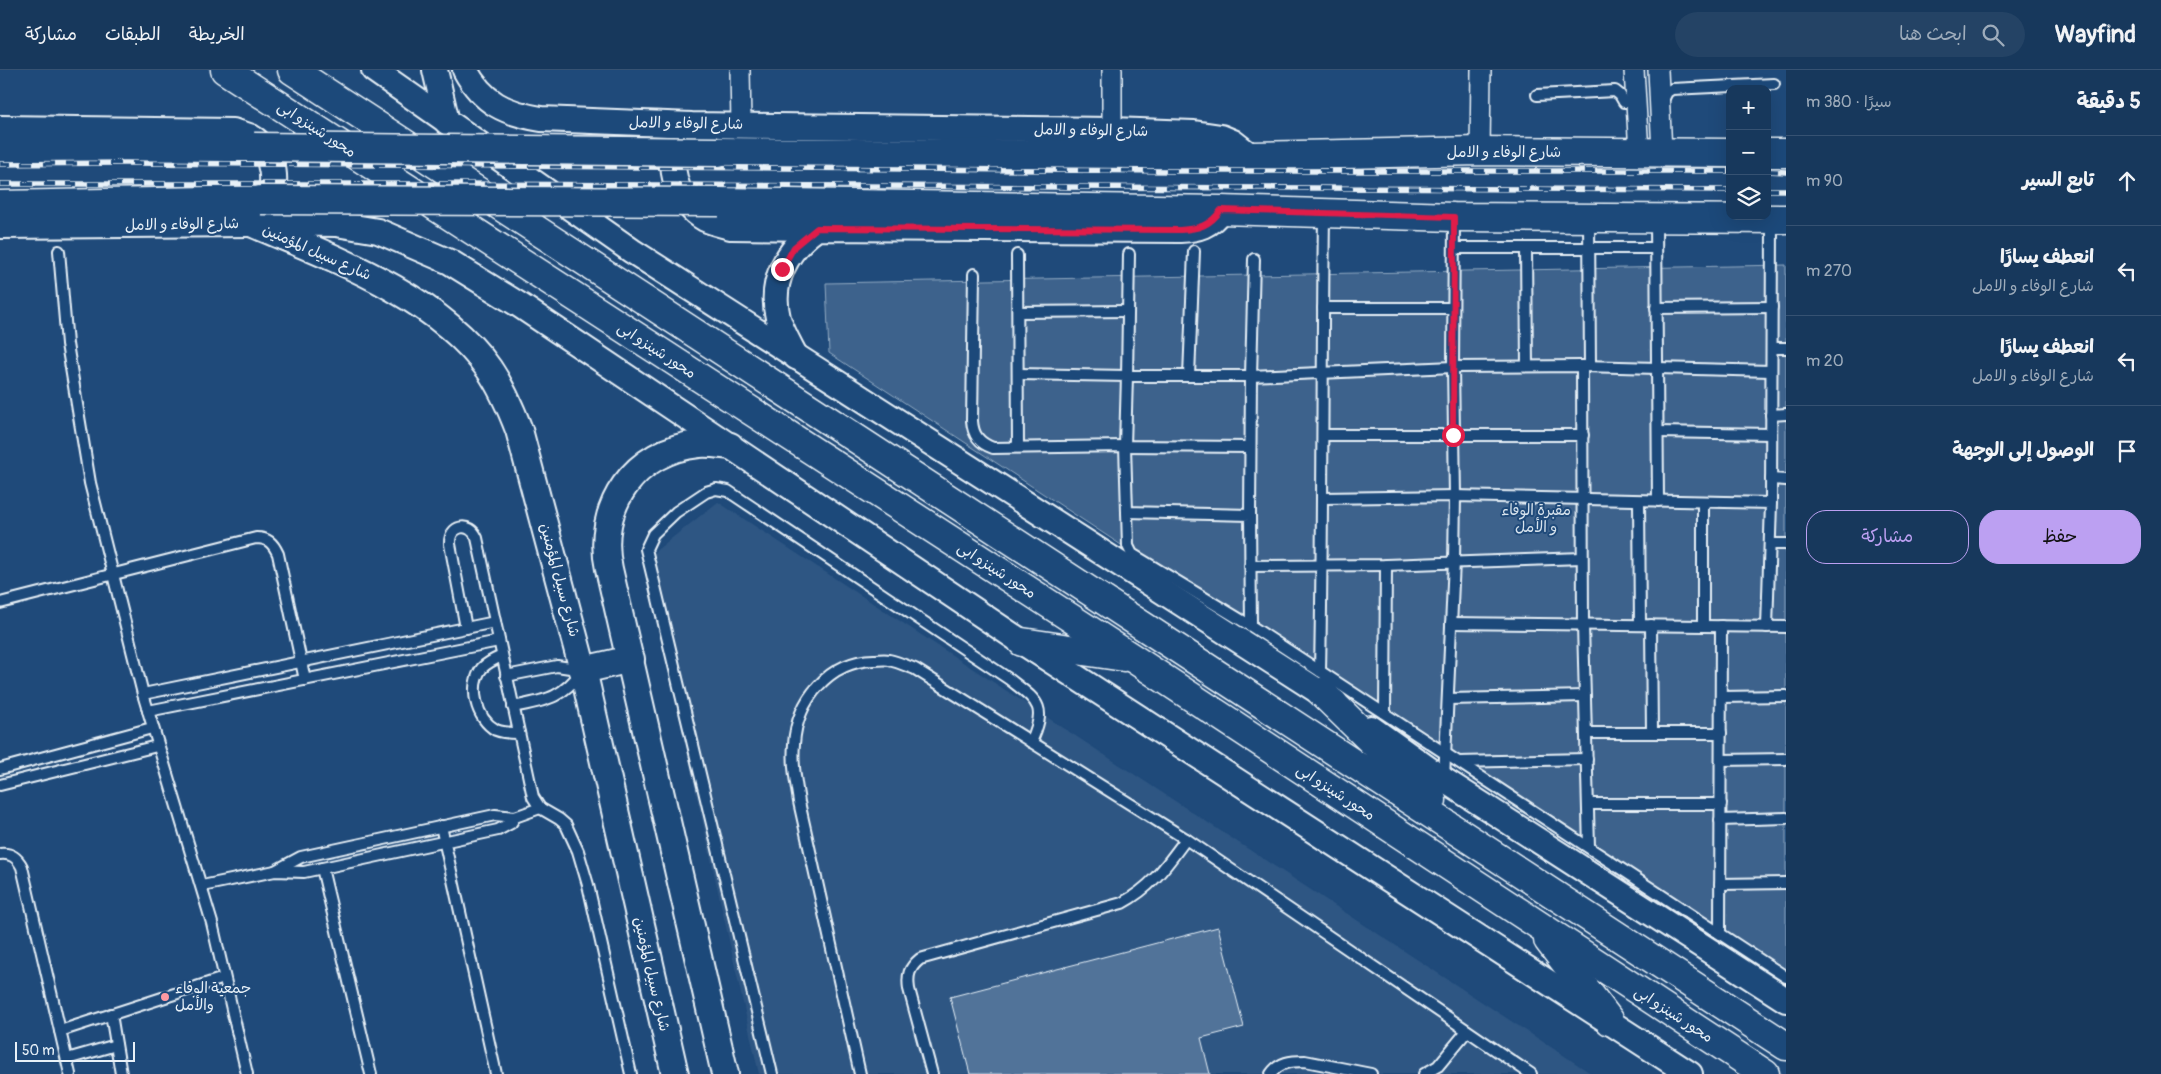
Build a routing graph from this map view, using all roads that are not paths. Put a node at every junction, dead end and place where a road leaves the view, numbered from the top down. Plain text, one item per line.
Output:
1 (226, 70) edge
2 (292, 70) edge
3 (374, 70) edge
4 (435, 70) edge
5 (465, 70) edge
6 (740, 70) edge
7 (1112, 70) edge
8 (1481, 70) edge
9 (1634, 70) edge
10 (1658, 70) edge
11 (1774, 84) dead end
12 (1537, 95) dead end
13 (1659, 96) junction
14 (1636, 98) junction
15 (447, 122) junction
16 (741, 124) junction
17 (692, 125) junction
18 (0, 129) edge
19 (1112, 130) junction
20 (0, 148) edge
21 (1480, 151) junction
22 (1650, 152) junction
23 (1726, 153) edge
24 (1771, 153) edge
25 (1786, 153) edge
26 (1251, 156) junction
27 (0, 206) edge
28 (1221, 210) junction
29 (256, 211) junction
30 (1324, 212) junction
31 (1454, 217) junction
32 (1589, 219) junction
33 (1779, 219) edge
34 (1656, 220) junction
35 (0, 225) edge
36 (817, 228) junction
37 (1454, 248) junction
38 (1526, 248) junction
39 (1589, 248) junction
40 (1655, 248) junction
41 (59, 251) dead end
42 (1194, 251) dead end
43 (1129, 254) dead end
44 (1017, 255) dead end
45 (1254, 259) dead end
46 (974, 274) dead end
47 (1772, 307) junction
48 (1322, 308) junction
49 (1453, 308) junction
50 (1656, 308) junction
51 (1128, 311) junction
52 (1018, 312) junction
53 (1772, 348) junction
54 (1786, 348) edge
55 (797, 359) junction
56 (1527, 366) junction
57 (1586, 366) junction
58 (1453, 368) junction
59 (1657, 368) junction
60 (1771, 371) junction
61 (1019, 374) junction
62 (1322, 374) junction
63 (1127, 376) junction
64 (1189, 376) junction
65 (1251, 376) junction
66 (1771, 414) junction
67 (1786, 414) edge
68 (1658, 432) junction
69 (1771, 434) junction
70 (1323, 435) junction
71 (1453, 435) junction
72 (1582, 435) junction
73 (730, 446) junction
74 (1125, 446) junction
75 (1018, 447) junction
76 (1250, 447) junction
77 (1771, 479) junction
78 (1786, 480) edge
79 (1455, 496) junction
80 (1323, 498) junction
81 (1583, 499) junction
82 (1639, 501) junction
83 (1658, 501) junction
84 (1703, 502) junction
85 (1771, 503) junction
86 (1127, 512) junction
87 (1250, 515) junction
88 (1770, 544) junction
89 (1786, 544) edge
90 (1582, 558) junction
91 (1454, 561) junction
92 (1386, 565) junction
93 (1250, 566) junction
94 (1322, 566) junction
95 (112, 574) junction
96 (0, 604) edge
97 (495, 622) junction
98 (1451, 623) junction
99 (1583, 625) junction
100 (1250, 626) junction
101 (1640, 626) junction
102 (1651, 626) junction
103 (1703, 626) junction
104 (1721, 626) junction
105 (1767, 627) junction
106 (1786, 627) edge
107 (466, 628) junction
108 (499, 641) junction
109 (1022, 642) junction
110 (502, 656) junction
111 (631, 659) junction
112 (1134, 659) junction
113 (300, 662) junction
114 (584, 670) junction
115 (506, 676) junction
116 (305, 680) junction
117 (1320, 681) junction
118 (142, 694) junction
119 (1585, 696) junction
120 (1786, 696) edge
121 (1721, 697) junction
122 (1448, 699) junction
123 (513, 707) junction
124 (148, 711) junction
125 (1385, 713) junction
126 (152, 728) junction
127 (519, 732) junction
128 (1586, 733) junction
129 (1652, 733) junction
130 (1721, 733) junction
131 (1031, 742) junction
132 (157, 746) junction
133 (1446, 753) junction
134 (1587, 759) junction
135 (1786, 759) edge
136 (1721, 760) junction
137 (1459, 762) junction
138 (0, 769) edge
139 (1444, 780) junction
140 (0, 785) edge
141 (1588, 804) junction
142 (1721, 804) junction
143 (540, 808) junction
144 (515, 817) junction
145 (1786, 818) edge
146 (1720, 820) junction
147 (441, 826) junction
148 (1186, 839) junction
149 (445, 841) junction
150 (1476, 843) junction
151 (1589, 847) junction
152 (0, 854) edge
153 (322, 868) junction
154 (275, 871) junction
155 (1786, 883) edge
156 (1720, 884) junction
157 (202, 886) junction
158 (1535, 923) junction
159 (1720, 933) junction
160 (1786, 977) edge
161 (224, 978) junction
162 (1786, 1000) edge
163 (111, 1014) junction
164 (1610, 1020) junction
165 (60, 1031) junction
166 (1467, 1031) junction
167 (116, 1045) junction
168 (1786, 1046) edge
169 (67, 1059) junction
170 (70, 1074) edge
171 (121, 1074) edge
172 (246, 1074) edge
173 (371, 1074) edge
174 (496, 1074) edge
175 (631, 1074) edge
176 (675, 1074) edge
177 (725, 1074) edge
178 (772, 1074) edge
179 (860, 1074) edge
180 (932, 1074) edge
181 (1271, 1074) edge
182 (1371, 1074) edge
183 (1424, 1074) edge
184 (1531, 1074) edge
185 (1690, 1074) edge
186 (1765, 1074) edge

1 - 112 main road, محور شينزو ابى
2 - 150 main road
3 - 15 street
4 - 15 street
5 - 17 street, شارع الوفاء و الامل
6 - 16 street
7 - 19 street
8 - 21 street
9 - 14 street
10 - 13 street
11 - 13 lane
12 - 14 lane
13 - 14 street
13 - 22 street
14 - 22 street
15 - 55 street
16 - 17 street, شارع الوفاء و الامل
16 - 19 street, شارع الوفاء و الامل
17 - 36 street
18 - 29 main road, شارع الوفاء و الامل
19 - 26 street, شارع الوفاء و الامل
20 - 26 main road, bridge
21 - 22 main road, شارع الوفاء و الامل
21 - 26 main road, شارع الوفاء و الامل
22 - 23 main road, شارع الوفاء و الامل
24 - 25 main road
27 - 29 main road
28 - 29 main road, bridge
28 - 30 main road
28 - 36 street
29 - 35 main road, شارع الوفاء و الامل
29 - 73 street
29 - 114 main road, شارع سبيل المؤمنين
30 - 31 main road
30 - 48 lane
31 - 32 main road
31 - 37 lane
32 - 34 main road
32 - 39 lane
33 - 34 main road
33 - 47 lane
34 - 40 lane
36 - 55 street
37 - 38 lane
37 - 49 lane
38 - 39 lane
38 - 56 lane
39 - 40 lane
39 - 57 lane
40 - 50 lane
41 - 95 lane
42 - 64 lane
43 - 51 lane
44 - 52 lane
45 - 65 lane
46 - 75 lane
47 - 50 lane
47 - 53 lane
48 - 49 lane
48 - 62 lane
49 - 58 lane
50 - 59 lane
51 - 52 lane
51 - 63 lane
52 - 61 lane
53 - 54 lane
53 - 60 lane
55 - 117 street
56 - 57 lane
56 - 58 lane
57 - 59 lane
57 - 72 lane
58 - 62 lane
58 - 71 lane
59 - 60 lane
59 - 68 lane
60 - 66 lane
61 - 63 lane
61 - 75 lane
62 - 65 lane
62 - 70 lane
63 - 64 lane
63 - 74 lane
64 - 65 lane
65 - 76 lane
66 - 67 lane
66 - 69 lane
68 - 69 lane
68 - 83 lane
69 - 77 lane
70 - 71 lane
70 - 80 lane
71 - 72 lane
71 - 79 lane
72 - 81 lane
73 - 109 street
73 - 111 main road
74 - 75 lane
74 - 76 lane
74 - 86 lane
76 - 87 lane
77 - 78 lane
77 - 85 lane
79 - 80 lane
79 - 81 lane
79 - 91 lane
80 - 94 lane
81 - 82 lane
81 - 90 lane
82 - 83 lane
82 - 101 lane
83 - 84 lane
84 - 85 lane
84 - 103 lane
85 - 88 lane
86 - 87 lane
86 - 100 lane
87 - 93 lane
88 - 89 lane
88 - 105 lane
90 - 91 lane
90 - 99 lane
91 - 92 lane
91 - 98 lane
92 - 94 lane
92 - 125 lane
93 - 94 lane
93 - 100 lane
94 - 117 lane
95 - 96 lane
95 - 113 lane
95 - 118 lane
97 - 107 lane
97 - 107 lane
97 - 108 lane
98 - 99 lane
98 - 122 lane
99 - 101 lane
99 - 119 lane
100 - 117 lane
101 - 102 lane
102 - 103 lane
102 - 129 lane
103 - 104 lane
104 - 105 lane
104 - 121 lane
105 - 106 lane
107 - 113 lane
108 - 110 lane
108 - 116 lane
109 - 112 main road
109 - 164 street
110 - 115 lane
110 - 127 lane
111 - 114 main road
111 - 177 main road
112 - 158 main road, محور شينزو ابى
113 - 116 lane
113 - 118 lane
114 - 115 lane
114 - 123 lane
114 - 176 main road, شارع سبيل المؤمنين
115 - 123 lane
116 - 124 lane
117 - 125 lane
117 - 139 street
117 - 150 main road
118 - 124 lane
119 - 122 lane
119 - 128 lane
120 - 121 lane
121 - 130 lane
122 - 133 lane
123 - 127 lane
124 - 126 lane
125 - 133 lane
126 - 132 lane
126 - 138 lane
127 - 143 lane
128 - 129 lane
128 - 134 lane
129 - 130 lane
130 - 136 lane
131 - 148 lane
131 - 178 lane
131 - 179 lane
132 - 140 lane
132 - 157 lane
133 - 137 lane
133 - 139 lane
134 - 137 lane
134 - 141 lane
135 - 136 lane
136 - 142 lane
137 - 151 lane
139 - 162 street
141 - 142 lane
141 - 151 lane
142 - 146 lane
143 - 144 lane
143 - 175 lane
144 - 147 lane
144 - 149 lane
145 - 146 lane
146 - 156 lane
147 - 149 lane
147 - 154 lane
148 - 166 lane
148 - 180 lane
149 - 153 lane
149 - 174 lane
150 - 168 main road
151 - 159 lane
152 - 165 lane
153 - 154 lane
153 - 173 lane
154 - 157 lane
155 - 156 lane
156 - 159 lane
157 - 161 lane
158 - 164 main road
158 - 186 main road, محور شينزو ابى
159 - 160 lane
161 - 163 lane
161 - 172 lane
163 - 165 lane
163 - 167 lane
164 - 185 street
165 - 169 lane
166 - 183 lane
166 - 184 lane
167 - 169 lane
167 - 171 lane
169 - 170 lane
181 - 182 lane

